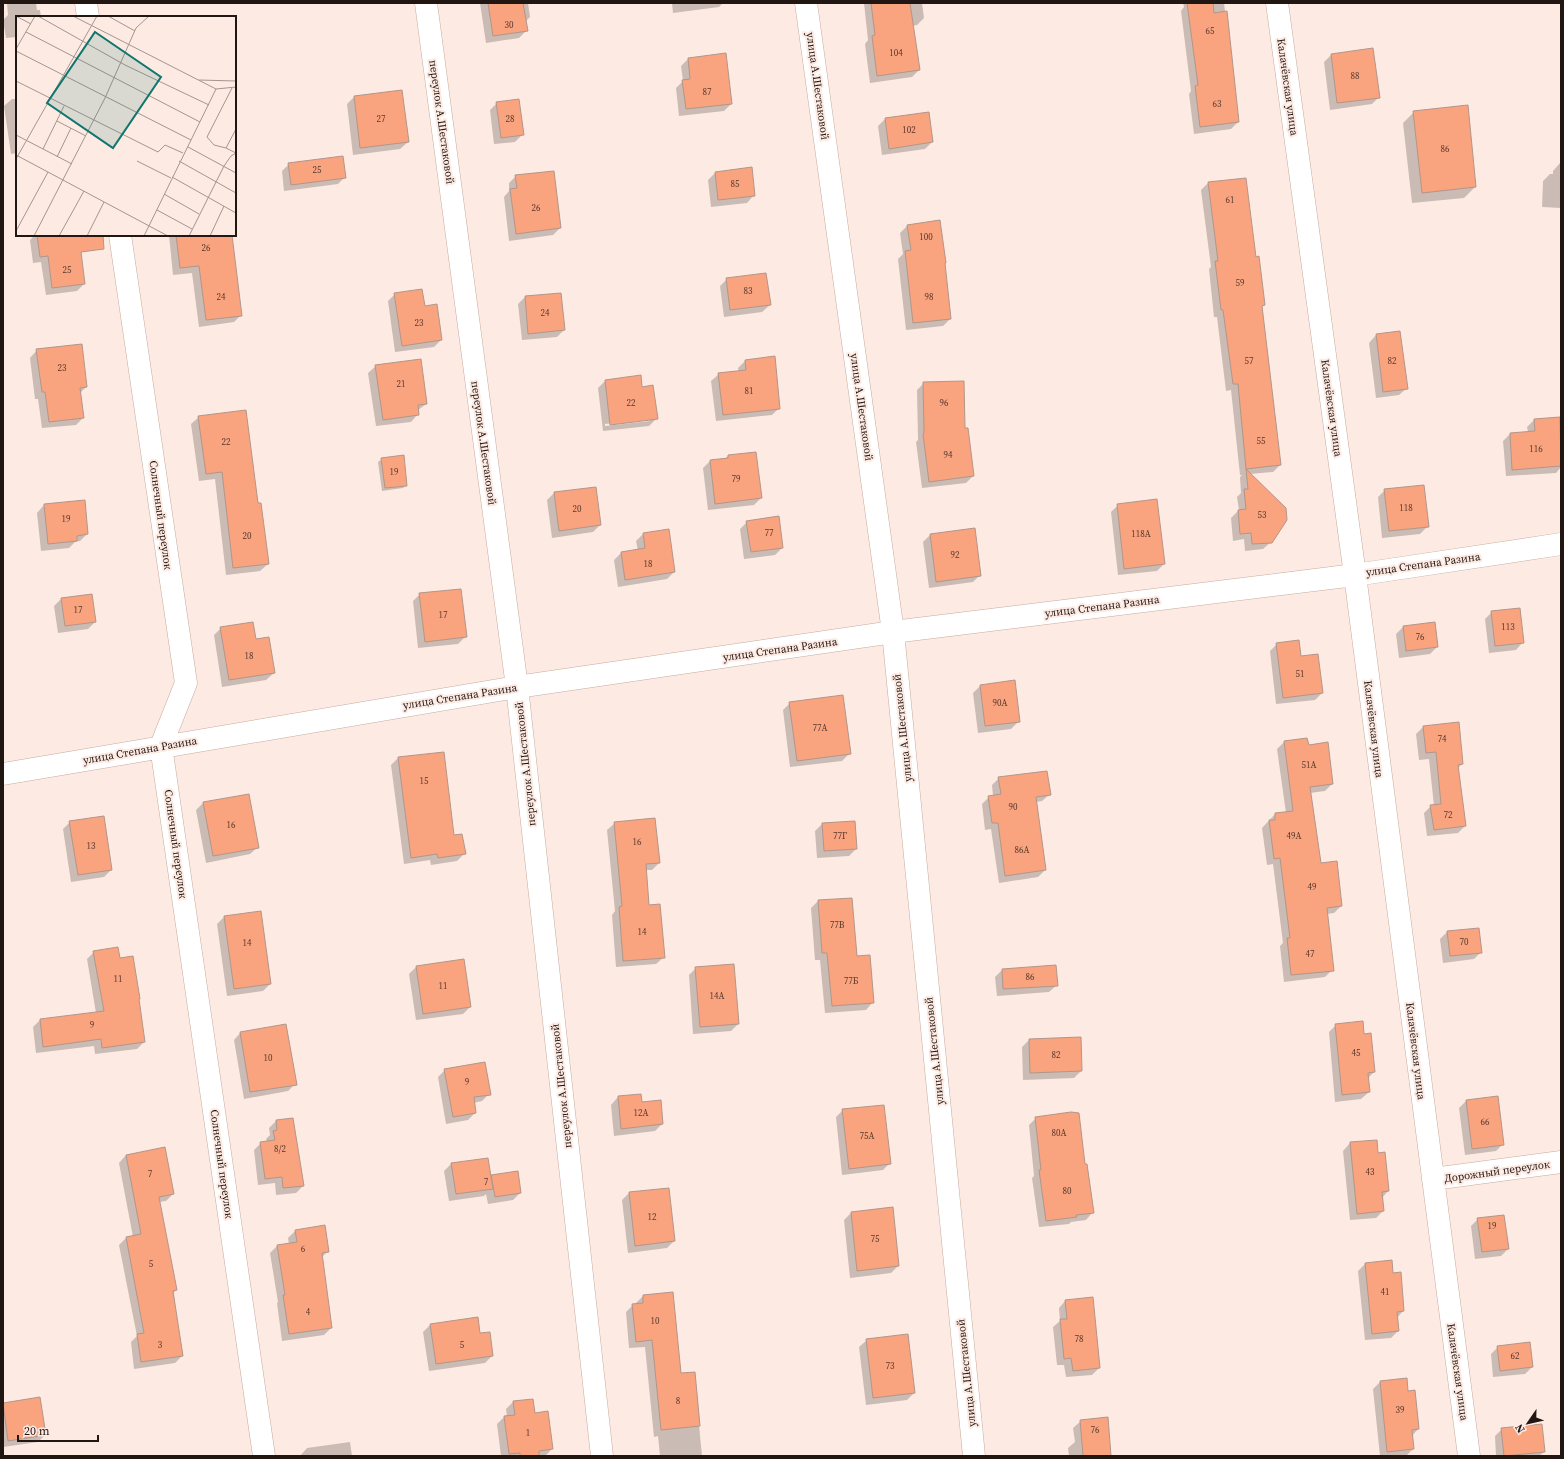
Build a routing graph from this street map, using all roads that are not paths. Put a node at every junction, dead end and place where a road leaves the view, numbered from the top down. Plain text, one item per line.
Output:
1 (86, 3) edge
2 (426, 3) edge
3 (806, 3) edge
4 (1277, 3) edge
5 (88, 16) edge
6 (120, 236) edge
7 (1561, 544) edge
8 (1354, 575) junction
9 (893, 632) junction
10 (517, 687) junction
11 (162, 746) junction
12 (3, 774) edge
13 (1561, 1162) edge
14 (1433, 1179) junction
15 (264, 1456) edge
16 (602, 1456) edge
17 (974, 1456) edge
18 (1469, 1456) edge

1 - 5 street
2 - 10 street, переулок А.Шестаковой
3 - 9 street, улица А.Шестаковой
4 - 8 street, Калачёвская улица
6 - 11 street, Солнечный переулок
7 - 8 street, улица Степана Разина
8 - 9 street, улица Степана Разина
8 - 14 street, Калачёвская улица
9 - 10 street, улица Степана Разина
9 - 17 street, улица А.Шестаковой
10 - 11 street, улица Степана Разина
10 - 16 street, переулок А.Шестаковой
11 - 12 street, улица Степана Разина
11 - 15 street, Солнечный переулок
13 - 14 street, Дорожный переулок
14 - 18 street, Калачёвская улица

